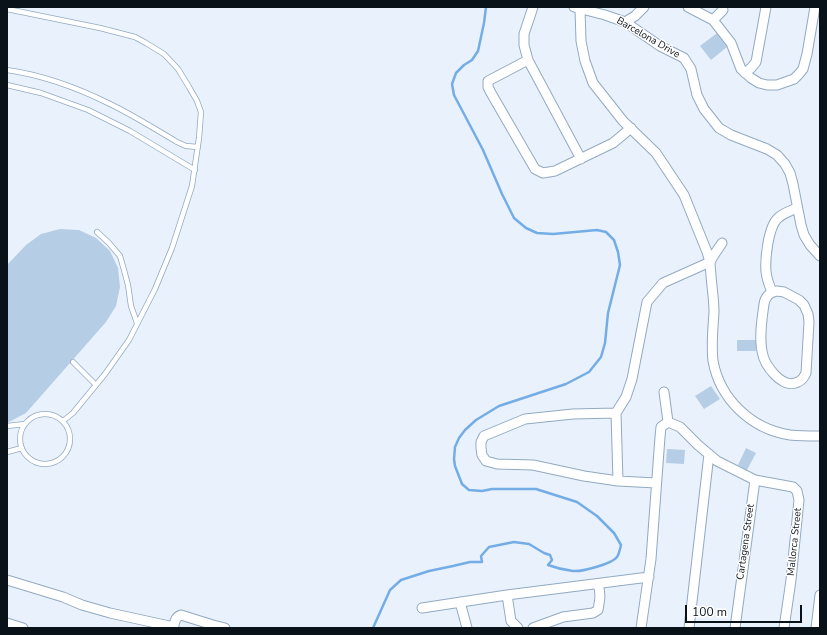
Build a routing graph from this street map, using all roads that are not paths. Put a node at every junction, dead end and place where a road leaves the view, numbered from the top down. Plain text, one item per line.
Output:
1 (533, 7) edge
2 (644, 7) edge
3 (688, 7) edge
4 (766, 7) edge
5 (816, 7) edge
6 (577, 8) edge
7 (7, 9) edge
8 (723, 10) dead end
9 (713, 20) junction
10 (625, 22) junction
11 (528, 60) junction
12 (7, 70) edge
13 (745, 73) junction
14 (7, 85) edge
15 (631, 128) junction
16 (198, 148) junction
17 (581, 158) junction
18 (195, 170) junction
19 (797, 208) junction
20 (97, 232) dead end
21 (722, 242) dead end
22 (820, 256) edge
23 (710, 262) junction
24 (772, 292) junction
25 (137, 323) junction
26 (73, 362) dead end
27 (96, 385) junction
28 (664, 392) dead end
29 (616, 413) junction
30 (63, 421) junction
31 (668, 422) junction
32 (25, 424) junction
33 (7, 426) edge
34 (820, 436) edge
35 (22, 448) junction
36 (7, 452) edge
37 (709, 454) junction
38 (754, 480) junction
39 (618, 481) junction
40 (656, 483) junction
41 (649, 577) junction
42 (7, 580) edge
43 (598, 584) junction
44 (507, 595) junction
45 (820, 595) edge
46 (460, 602) junction
47 (422, 608) dead end
48 (7, 623) edge
49 (213, 627) edge
50 (23, 628) edge
51 (173, 628) edge
52 (225, 628) edge
53 (467, 628) edge
54 (518, 628) edge
55 (533, 628) edge
56 (642, 628) edge
57 (689, 628) edge
58 (735, 628) edge
59 (784, 628) edge
60 (816, 628) edge

1 - 11 street
2 - 10 street
3 - 9 street
4 - 13 street
5 - 13 street
6 - 10 street, Barcelona Drive
6 - 15 street
7 - 16 lane
8 - 9 street
9 - 13 street
10 - 19 street, Barcelona Drive
11 - 17 street
11 - 17 street
12 - 16 lane
14 - 18 lane
15 - 17 street
15 - 23 street
16 - 18 lane
18 - 25 lane
19 - 22 street, Barcelona Drive
19 - 24 street
20 - 25 lane
21 - 23 street
23 - 29 street
23 - 34 street
24 - 24 street
25 - 27 lane
26 - 27 lane
27 - 30 lane
28 - 31 street
29 - 39 street
29 - 39 street
30 - 32 lane
30 - 35 lane
31 - 37 street, Mallorca Street
31 - 40 street
32 - 33 lane
32 - 35 lane
35 - 36 lane
37 - 38 street, Mallorca Street
37 - 57 street
38 - 58 street, Cartagena Street
38 - 59 street, Mallorca Street
39 - 40 street
40 - 41 street
41 - 43 street
41 - 56 street
42 - 51 street
43 - 44 street
43 - 55 street
44 - 46 street
44 - 54 street
45 - 60 street
46 - 47 street
46 - 53 street
48 - 50 street
49 - 51 street
49 - 52 street

